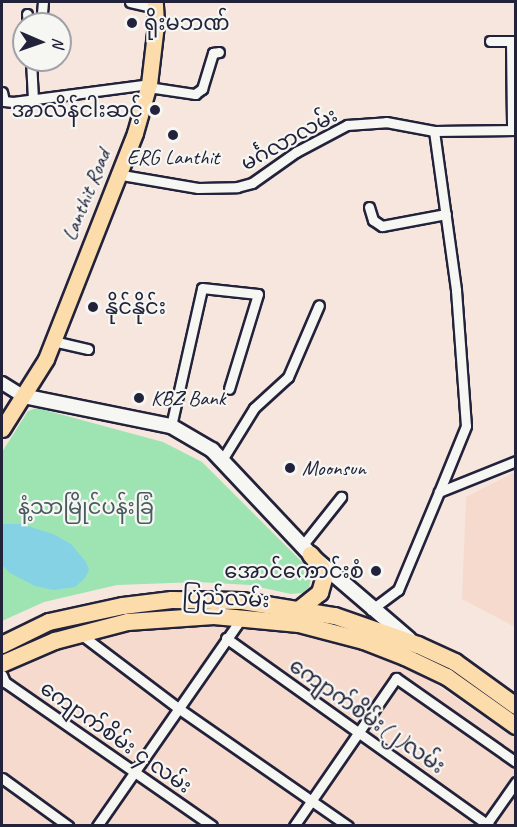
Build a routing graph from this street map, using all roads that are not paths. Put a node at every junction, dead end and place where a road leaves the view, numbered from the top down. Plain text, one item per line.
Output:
1 (130, 2) edge
2 (155, 5) edge
3 (490, 41) dead end
4 (513, 41) edge
5 (219, 52) dead end
6 (32, 72) edge
7 (149, 86) junction
8 (2, 92) edge
9 (33, 100) junction
10 (514, 129) edge
11 (434, 131) junction
12 (116, 174) junction
13 (369, 207) dead end
14 (446, 214) junction
15 (319, 305) dead end
16 (52, 340) junction
17 (88, 349) dead end
18 (2, 383) edge
19 (229, 389) dead end
20 (23, 396) junction
21 (171, 426) junction
22 (2, 429) edge
23 (222, 460) junction
24 (516, 461) edge
25 (439, 492) junction
26 (341, 497) dead end
27 (307, 550) junction
28 (299, 617) junction
29 (241, 619) junction
30 (370, 623) junction
31 (79, 633) junction
32 (226, 638) junction
33 (2, 645) edge
34 (418, 645) junction
35 (2, 664) edge
36 (447, 677) junction
37 (3, 682) edge
38 (516, 706) edge
39 (178, 708) junction
40 (516, 726) edge
41 (359, 733) junction
42 (516, 762) edge
43 (135, 771) junction
44 (2, 778) edge
45 (516, 782) edge
46 (311, 801) junction
47 (68, 825) edge
48 (97, 825) edge
49 (212, 825) edge
50 (294, 825) edge
51 (348, 825) edge
52 (487, 825) edge

1 - 2 street
2 - 7 main road, Lanthit Road
3 - 4 street
4 - 10 street
5 - 7 street
6 - 9 street
7 - 9 street
7 - 12 main road, Lanthit Road
8 - 9 street
10 - 11 street, မင်္ဂလာလမ်း
11 - 12 street, မင်္ဂလာလမ်း
11 - 14 street
12 - 16 main road, Lanthit Road
13 - 14 street
14 - 25 street
15 - 23 street
16 - 17 street
16 - 20 main road, Lanthit Road
18 - 20 street
19 - 21 street
20 - 21 main road
20 - 22 main road, Lanthit Road
21 - 23 main road
23 - 27 main road
24 - 25 street
25 - 30 street
26 - 27 street
27 - 28 highway
27 - 30 main road
28 - 29 highway, ပြည်လမ်း
28 - 30 highway, ပြည်လမ်း
28 - 33 highway, ပြည်လမ်း
29 - 31 highway, ပြည်လမ်း
29 - 32 street
30 - 34 highway, ပြည်လမ်း
30 - 36 highway, ပြည်လမ်း
31 - 35 highway, ပြည်လမ်း
31 - 39 street
32 - 39 street
32 - 41 street, ကျောက်စိမ်း(၂)လမ်း
34 - 36 main road, ပြည်လမ်း
34 - 38 highway, ပြည်လမ်း
36 - 40 highway, ပြည်လမ်း
37 - 43 street, ကျောက်စိမ်း ၄ လမ်း
39 - 43 street
39 - 46 street
41 - 42 street
41 - 46 street
41 - 52 street, ကျောက်စိမ်း(၂)လမ်း
43 - 48 street
43 - 49 street, ကျောက်စိမ်း ၄ လမ်း
44 - 47 street
45 - 52 street
46 - 50 street
46 - 51 street

